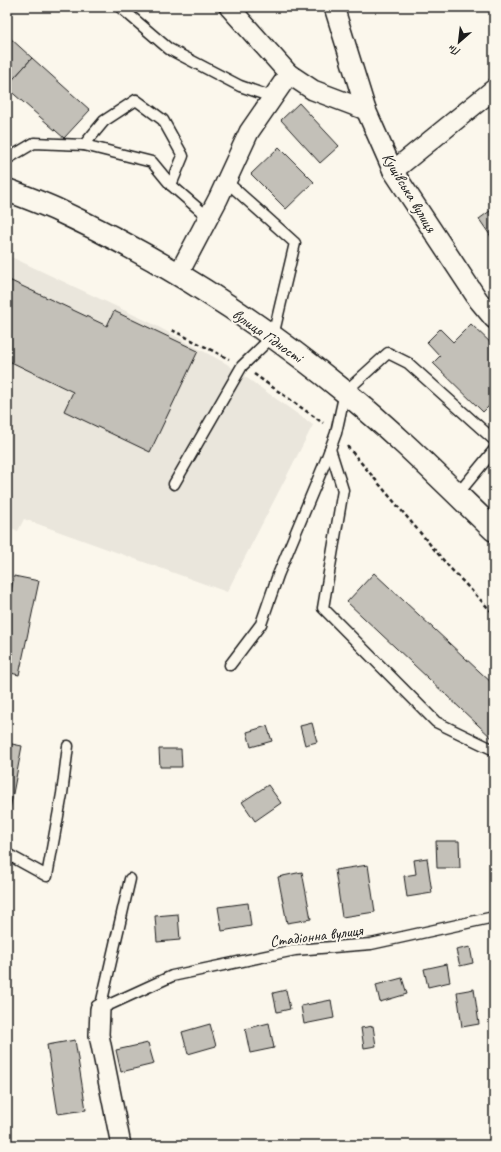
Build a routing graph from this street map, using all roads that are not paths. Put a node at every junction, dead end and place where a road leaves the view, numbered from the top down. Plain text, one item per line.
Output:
1 (120, 7) edge
2 (229, 7) edge
3 (334, 7) edge
4 (289, 74) junction
5 (494, 90) edge
6 (272, 97) junction
7 (366, 110) junction
8 (84, 145) junction
9 (7, 159) edge
10 (393, 171) junction
11 (227, 182) junction
12 (171, 185) junction
13 (7, 190) edge
14 (208, 218) junction
15 (178, 275) junction
16 (494, 319) edge
17 (272, 336) junction
18 (345, 392) junction
19 (494, 440) edge
20 (330, 449) junction
21 (494, 450) edge
22 (174, 484) dead end
23 (457, 495) junction
24 (494, 530) edge
25 (230, 665) dead end
26 (68, 746) dead end
27 (494, 750) edge
28 (7, 854) edge
29 (130, 879) dead end
30 (494, 917) edge
31 (100, 1009) junction
32 (120, 1145) edge

1 - 6 lane
2 - 4 street
3 - 7 street, Кущівська вулиця
4 - 6 street
4 - 7 street
5 - 10 street
6 - 11 street
7 - 10 street, Кущівська вулиця
8 - 9 lane
8 - 12 lane
8 - 12 lane
10 - 16 street, Кущівська вулиця
11 - 14 street
11 - 17 lane
12 - 14 lane
13 - 15 main road, вулиця Гідності
14 - 15 street
15 - 17 main road, вулиця Гідності
17 - 18 main road, вулиця Гідності
17 - 22 lane
18 - 19 lane
18 - 20 lane
18 - 23 main road, вулиця Гідності
20 - 25 lane
20 - 27 lane
21 - 23 lane
23 - 24 main road, вулиця Гідності
26 - 28 lane
29 - 31 lane
30 - 31 lane, Стадіонна вулиця
31 - 32 street

